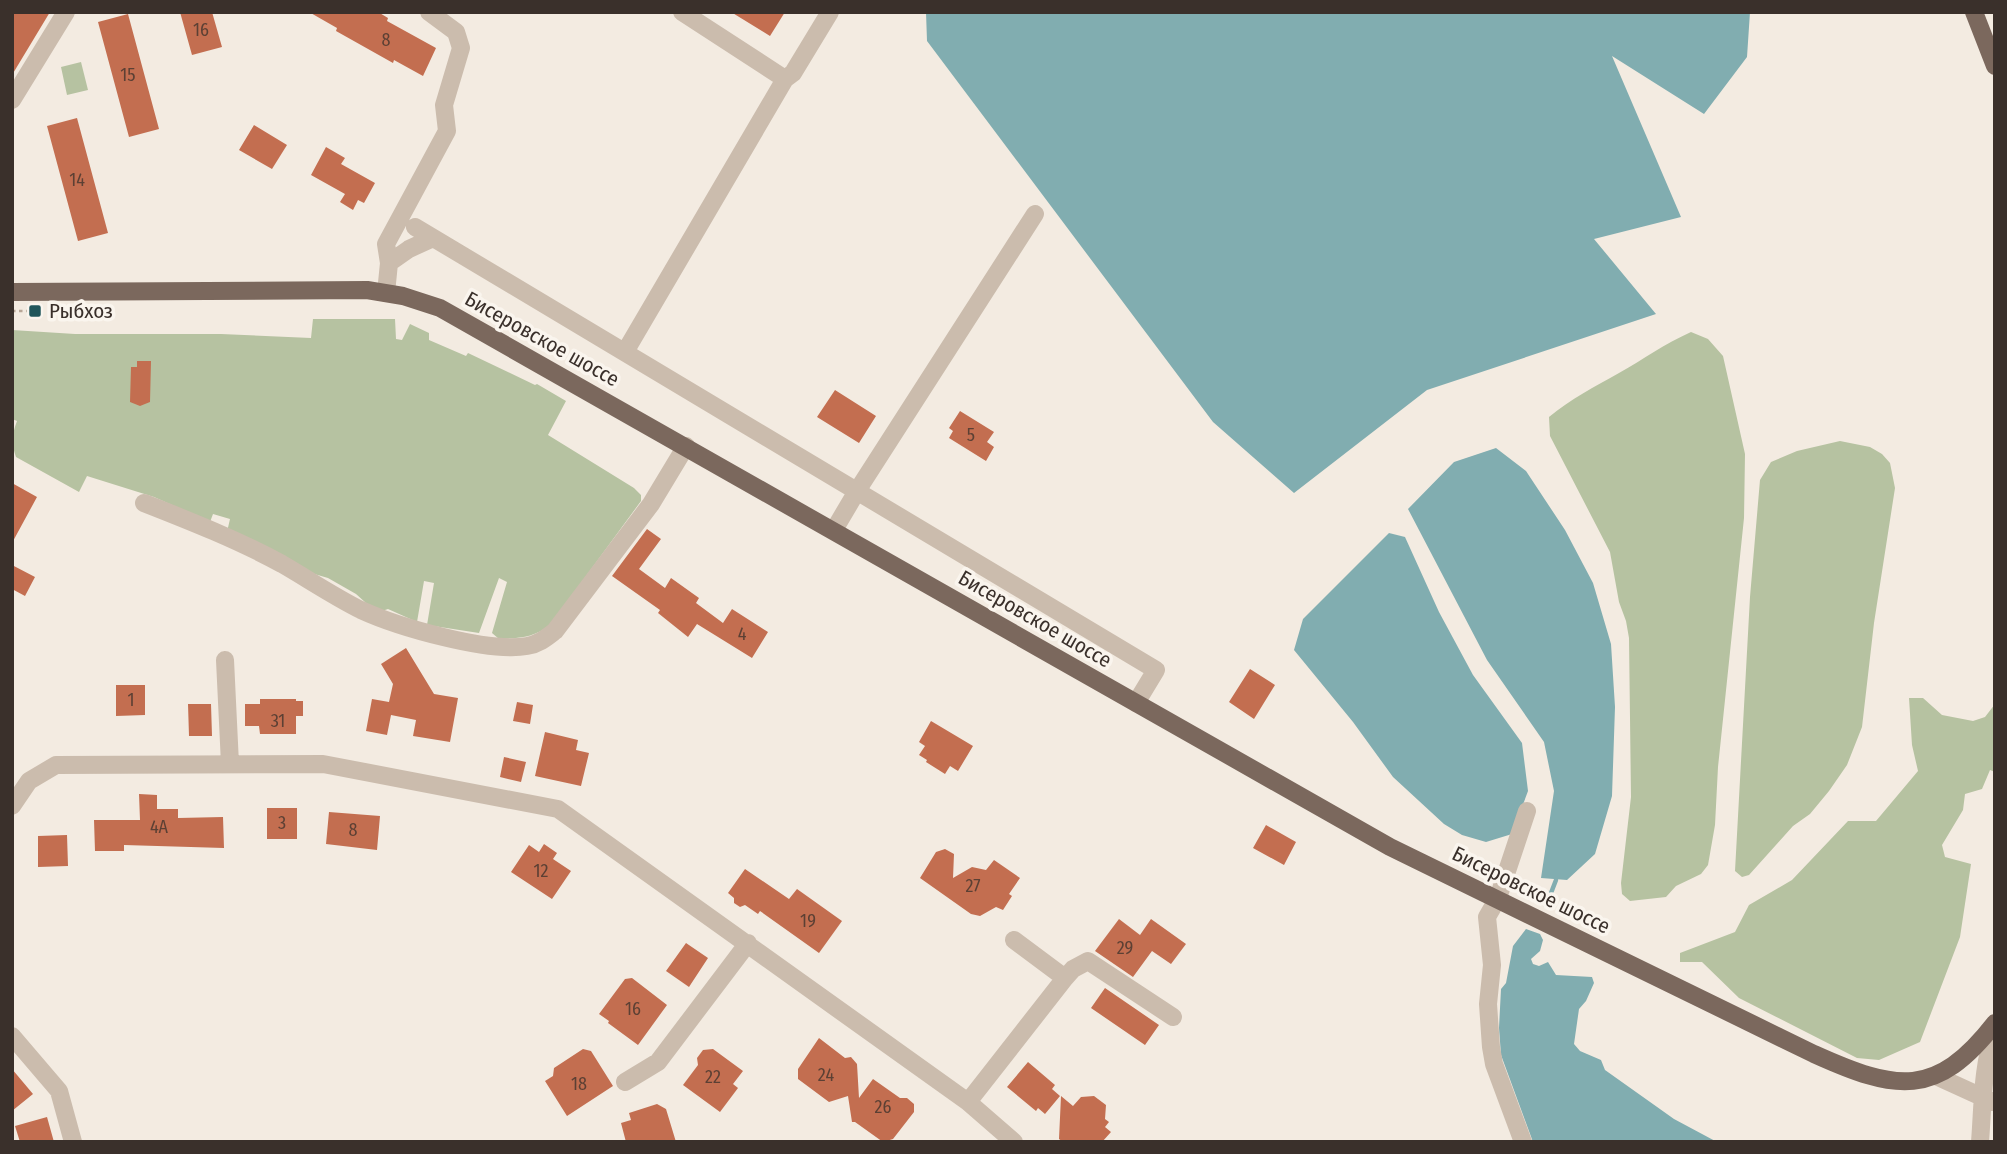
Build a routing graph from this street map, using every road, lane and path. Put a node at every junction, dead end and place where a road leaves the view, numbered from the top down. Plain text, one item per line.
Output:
1 (66, 12) edge
2 (429, 12) edge
3 (682, 12) edge
4 (830, 12) edge
5 (1974, 12) edge
6 (1995, 66) edge
7 (785, 79) junction
8 (12, 100) edge
9 (1035, 214) dead end
10 (415, 227) dead end
11 (433, 238) junction
12 (389, 263) junction
13 (12, 292) edge
14 (387, 293) junction
15 (12, 311) edge
16 (35, 311) dead end
17 (625, 352) junction
18 (686, 446) junction
19 (857, 491) junction
20 (144, 503) dead end
21 (834, 530) junction
22 (225, 660) dead end
23 (1136, 703) junction
24 (230, 764) junction
25 (12, 806) edge
26 (1527, 811) dead end
27 (1498, 898) junction
28 (1014, 940) dead end
29 (748, 943) junction
30 (1065, 978) junction
31 (1172, 1017) dead end
32 (1995, 1023) edge
33 (1995, 1031) edge
34 (12, 1035) edge
35 (1936, 1076) junction
36 (625, 1082) dead end
37 (1989, 1100) edge
38 (968, 1102) junction
39 (73, 1142) edge
40 (1014, 1142) edge
41 (1523, 1142) edge
42 (1980, 1142) edge

1 - 8 street
2 - 12 street
3 - 7 street
4 - 7 street
5 - 6 main road
7 - 17 street
9 - 19 street
10 - 11 street
11 - 12 street
11 - 17 street
12 - 14 street
13 - 14 main road, Бисеровское шоссе
14 - 18 main road, Бисеровское шоссе
15 - 16 path
17 - 19 street
18 - 20 street
18 - 21 main road, Бисеровское шоссе
19 - 21 street
19 - 23 street
21 - 23 main road, Бисеровское шоссе
22 - 24 street
23 - 27 main road, Бисеровское шоссе
24 - 25 street
24 - 29 street
26 - 27 street
27 - 35 main road, Бисеровское шоссе
27 - 41 street
28 - 30 street
29 - 36 street
29 - 38 street
30 - 31 street
30 - 38 street
32 - 35 main road, Бисеровское шоссе
33 - 37 street
34 - 39 street
35 - 37 street
37 - 42 street
38 - 40 street

